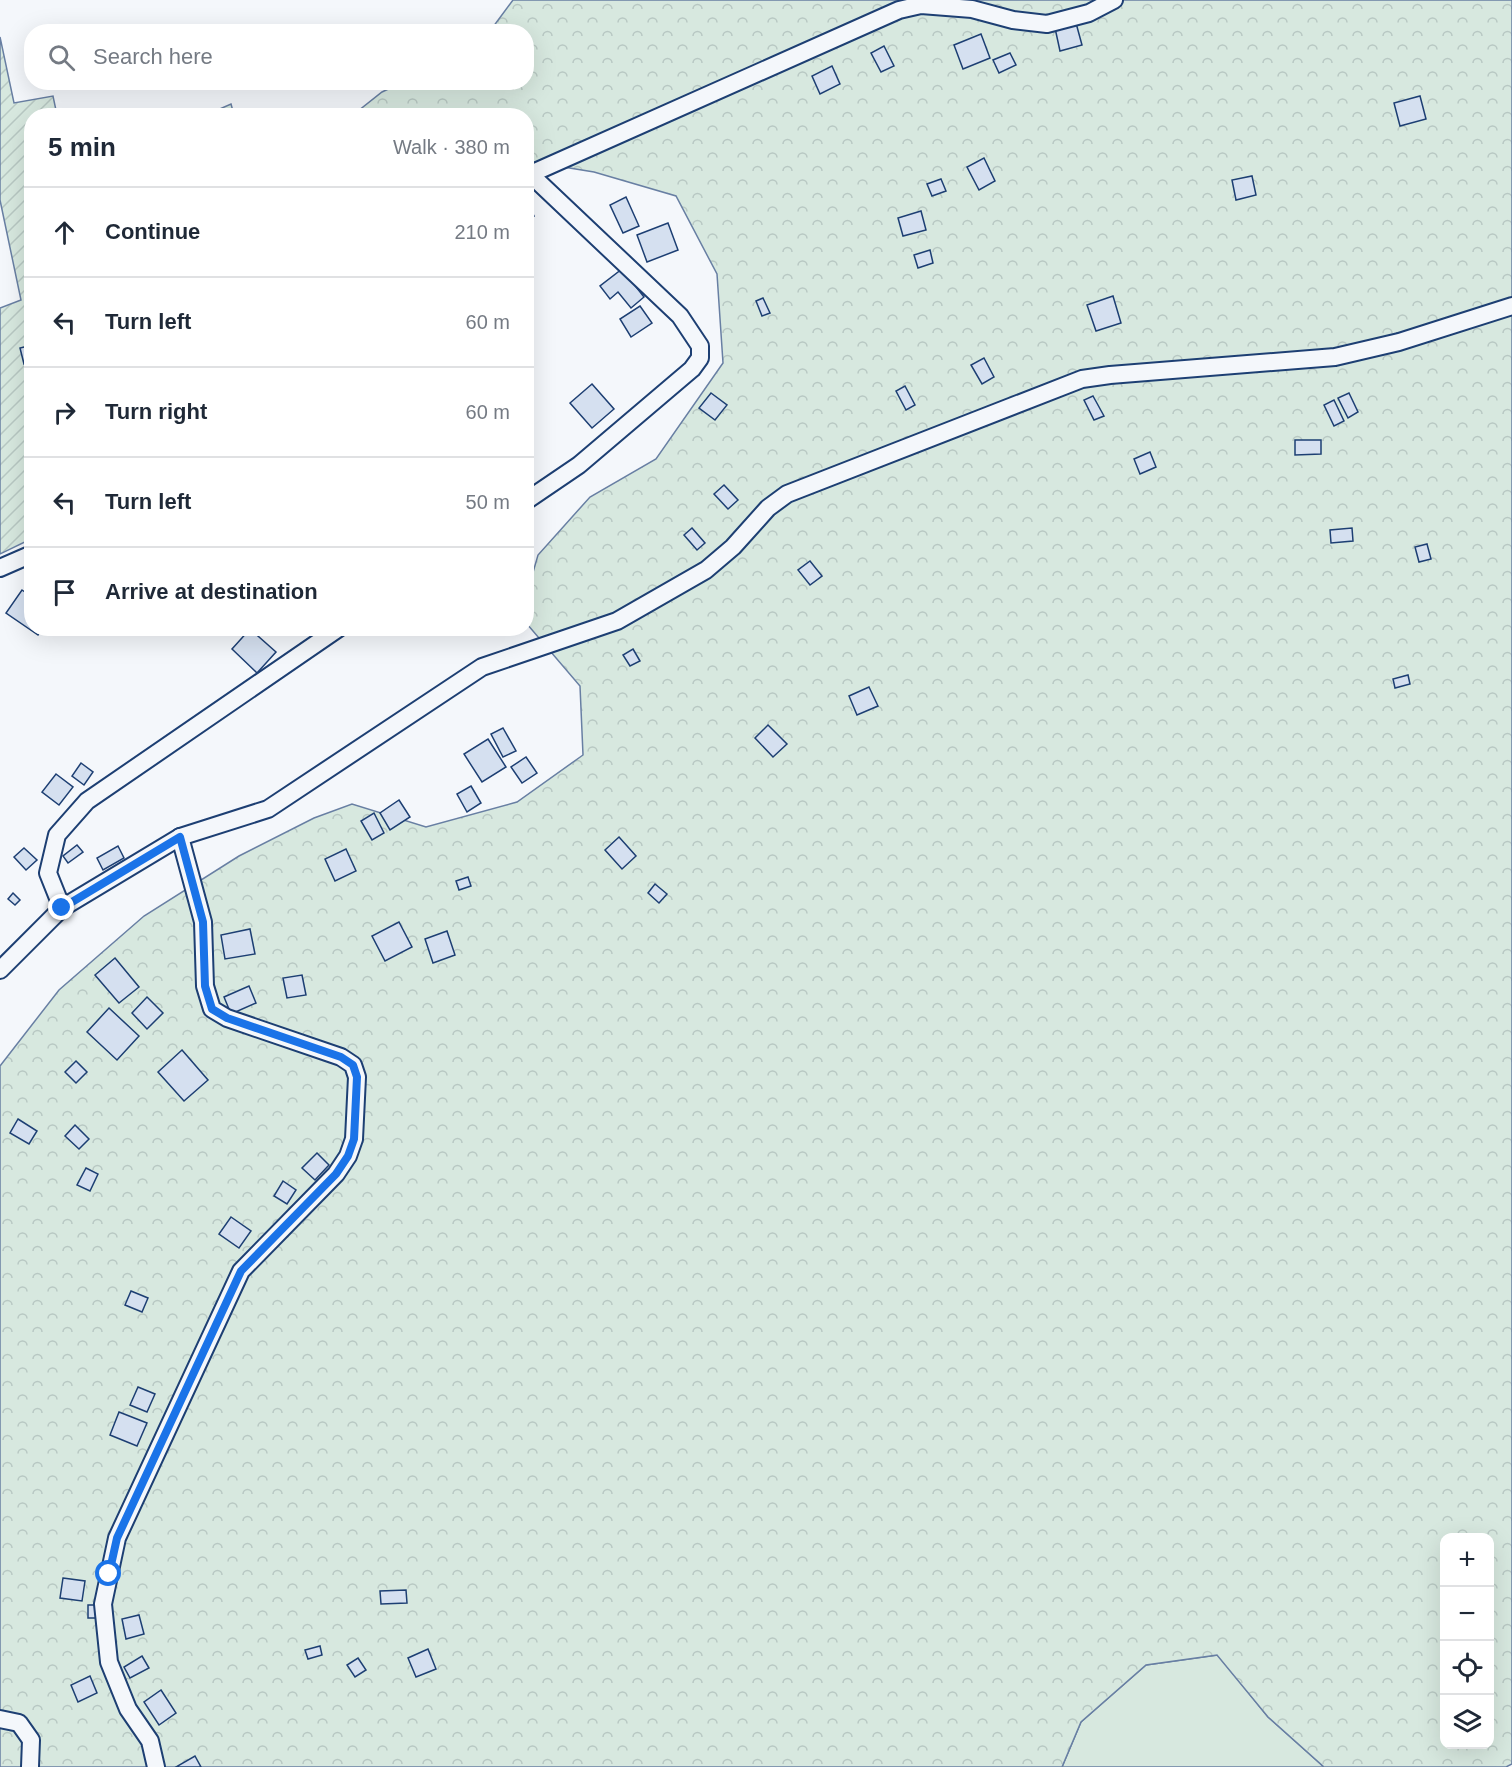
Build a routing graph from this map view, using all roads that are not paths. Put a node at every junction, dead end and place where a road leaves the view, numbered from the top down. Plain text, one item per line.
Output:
1 (1114, 0) edge
2 (918, 3) edge
3 (534, 172) edge
4 (534, 181) edge
5 (1512, 306) edge
6 (534, 496) edge
7 (24, 558) edge
8 (0, 568) edge
9 (327, 636) edge
10 (180, 837) junction
11 (62, 908) junction
12 (0, 970) edge
13 (0, 1719) edge
14 (30, 1767) edge
15 (156, 1767) edge

1 - 2 street
2 - 3 street
4 - 6 street
5 - 10 street
7 - 8 street
9 - 11 street
10 - 11 street
10 - 15 street
11 - 12 street
13 - 14 street

